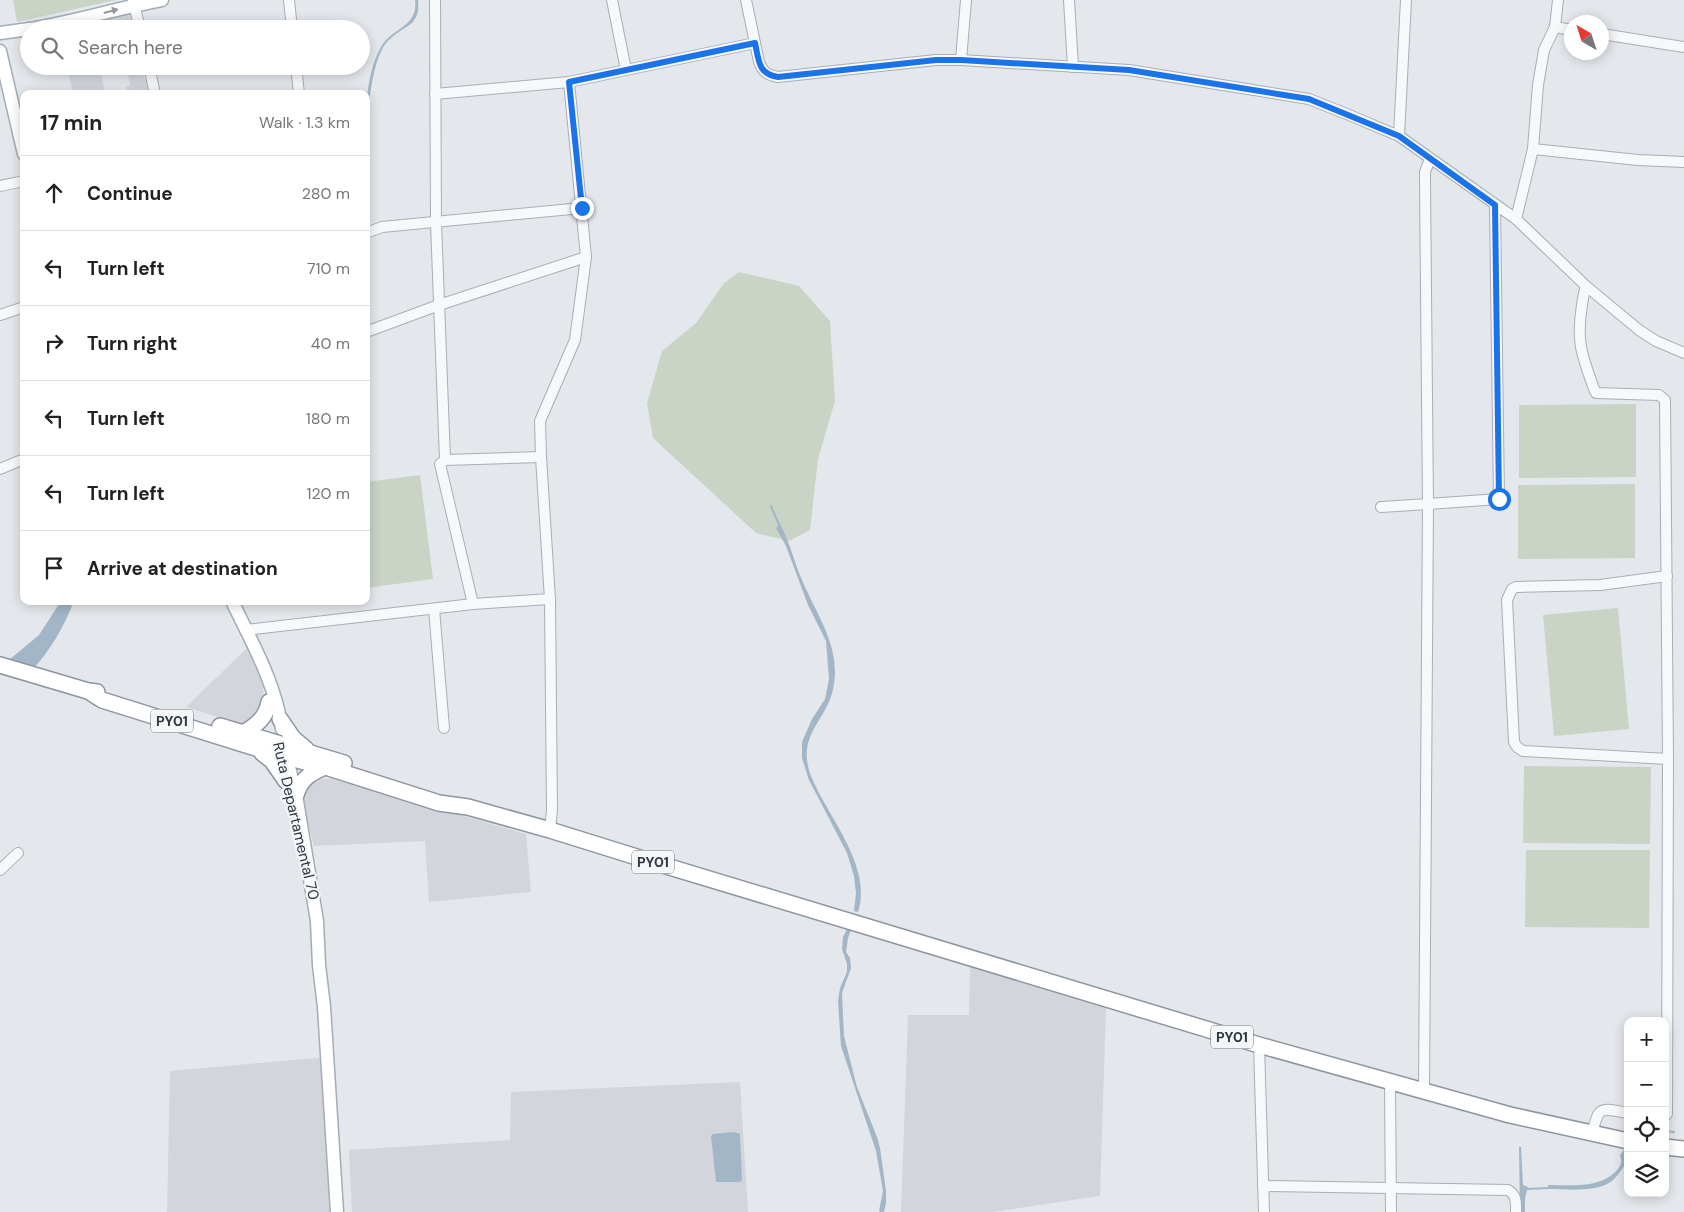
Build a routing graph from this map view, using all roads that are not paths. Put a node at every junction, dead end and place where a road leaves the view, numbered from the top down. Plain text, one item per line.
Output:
1 (162, 0) edge
2 (289, 0) edge
3 (435, 0) edge
4 (612, 0) edge
5 (746, 0) edge
6 (966, 0) edge
7 (1069, 0) edge
8 (1406, 0) edge
9 (1558, 0) edge
10 (134, 2) edge
11 (75, 20) edge
12 (138, 20) edge
13 (291, 20) edge
14 (1555, 27) junction
15 (1564, 29) edge
16 (20, 30) edge
17 (0, 33) edge
18 (1609, 35) edge
19 (755, 43) junction
20 (1684, 47) edge
21 (0, 51) edge
22 (961, 60) junction
23 (1073, 67) junction
24 (626, 70) junction
25 (151, 75) edge
26 (297, 75) edge
27 (569, 82) junction
28 (154, 90) edge
29 (299, 90) edge
30 (435, 94) junction
31 (1399, 136) junction
32 (20, 137) edge
33 (1533, 149) junction
34 (1430, 159) junction
35 (1684, 162) edge
36 (20, 182) edge
37 (0, 186) edge
38 (1495, 205) junction
39 (582, 208) junction
40 (1516, 219) junction
41 (436, 223) junction
42 (370, 232) edge
43 (586, 257) junction
44 (1586, 286) junction
45 (439, 306) junction
46 (20, 308) edge
47 (0, 315) edge
48 (370, 331) edge
49 (1684, 353) edge
50 (540, 457) junction
51 (445, 460) junction
52 (20, 461) edge
53 (0, 469) edge
54 (1428, 504) junction
55 (1381, 507) dead end
56 (1667, 576) junction
57 (550, 598) junction
58 (473, 604) junction
59 (234, 605) edge
60 (434, 609) junction
61 (246, 630) junction
62 (259, 657) junction
63 (0, 665) edge
64 (88, 691) junction
65 (269, 702) junction
66 (280, 719) junction
67 (444, 728) dead end
68 (245, 732) junction
69 (257, 749) junction
70 (282, 750) junction
71 (312, 752) junction
72 (1668, 759) junction
73 (325, 767) junction
74 (286, 781) junction
75 (296, 795) junction
76 (468, 807) junction
77 (550, 830) junction
78 (18, 853) dead end
79 (307, 857) junction
80 (0, 870) edge
81 (1259, 1045) junction
82 (1390, 1082) junction
83 (1424, 1090) junction
84 (1667, 1107) edge
85 (1624, 1112) edge
86 (1599, 1135) junction
87 (1624, 1140) edge
88 (1669, 1148) edge
89 (1684, 1149) edge
90 (1263, 1186) junction
91 (1391, 1188) junction
92 (337, 1212) edge
93 (1264, 1212) edge
94 (1391, 1212) edge
95 (1516, 1212) edge

1 - 10 main road
2 - 13 street
3 - 30 street
4 - 24 street
5 - 19 street
6 - 22 street
7 - 23 street
8 - 31 street
9 - 14 street
11 -> 10 main road
10 - 12 street
14 - 15 street
14 - 33 street
16 - 17 main road
18 - 20 street
19 - 22 street
19 - 24 street
21 - 32 main road
22 - 23 street
23 - 31 street
24 - 27 street
25 - 28 street
26 - 29 street
27 - 30 street
27 - 39 street
30 - 41 street
31 - 34 street
33 - 35 street
33 - 40 street
34 - 38 street
34 - 54 street
36 - 37 street
38 - 40 street
38 - 54 street
39 - 41 street
39 - 43 street
40 - 44 street
41 - 42 street
41 - 45 street
43 - 45 street
43 - 50 street
44 - 49 street
44 - 56 street
45 - 48 street
45 - 51 street
46 - 47 street
50 - 51 street
50 - 57 street
51 - 58 street
52 - 53 street
54 - 55 street
54 - 83 street
56 - 72 street
56 - 72 street
57 - 58 street
57 - 77 street
58 - 60 street
59 - 61 main road
60 - 61 street
60 - 67 street
61 - 62 main road
62 - 65 main road, Ruta Departamental 70
62 - 66 main road, Ruta Departamental 70
63 - 64 highway, PY01
64 - 68 highway, PY01
64 - 69 highway, PY01
65 - 68 highway
65 - 70 main road, Ruta Departamental 70
66 - 70 main road, Ruta Departamental 70
66 - 71 highway
68 - 70 highway, PY01
69 - 70 highway, PY01
69 - 74 highway
70 - 71 highway, PY01
70 - 73 highway, PY01
70 - 74 main road, Ruta Departamental 70
70 - 75 main road
71 - 76 highway, PY01
72 - 84 street
73 - 75 highway
73 - 76 highway, PY01
74 - 79 main road, Ruta Departamental 70
75 - 79 main road
76 - 77 highway, PY01
77 - 81 highway, PY01
78 - 80 street
79 - 92 main road, Ruta Departamental 70
81 - 82 highway, PY01
81 - 90 street
82 - 83 highway, PY01
82 - 91 street
83 - 86 highway, PY01
85 - 86 street
86 - 87 highway, PY01
88 - 89 highway
90 - 91 street
90 - 93 street
91 - 94 street
91 - 95 street

